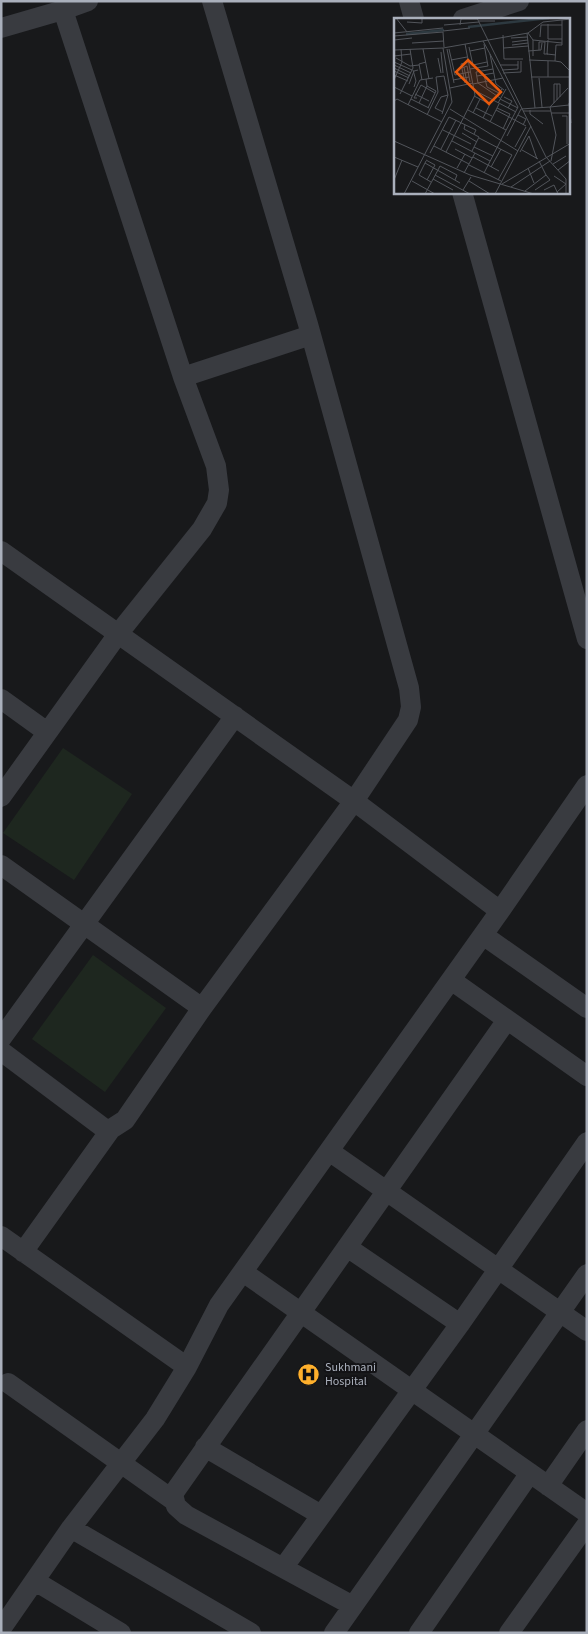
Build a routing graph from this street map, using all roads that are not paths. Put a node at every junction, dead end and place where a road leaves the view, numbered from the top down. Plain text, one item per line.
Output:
1 (88, 1) edge
2 (212, 1) edge
3 (409, 1) edge
4 (519, 1) edge
5 (63, 10) junction
6 (414, 18) edge
7 (466, 18) edge
8 (1, 28) edge
9 (463, 194) edge
10 (311, 335) junction
11 (184, 377) junction
12 (1, 551) edge
13 (118, 634) junction
14 (587, 639) edge
15 (1, 699) edge
16 (234, 716) junction
17 (47, 732) junction
18 (587, 786) edge
19 (1, 797) edge
20 (354, 801) junction
21 (1, 865) edge
22 (500, 911) junction
23 (85, 923) junction
24 (483, 935) junction
25 (451, 980) junction
26 (202, 1008) junction
27 (587, 1008) edge
28 (507, 1020) junction
29 (1, 1039) edge
30 (1, 1051) edge
31 (587, 1076) edge
32 (111, 1129) junction
33 (587, 1142) edge
34 (329, 1151) junction
35 (387, 1192) junction
36 (1, 1236) edge
37 (347, 1247) junction
38 (23, 1252) junction
39 (498, 1269) junction
40 (243, 1272) junction
41 (587, 1274) edge
42 (300, 1312) junction
43 (559, 1312) junction
44 (460, 1324) junction
45 (587, 1331) edge
46 (187, 1367) junction
47 (4, 1385) edge
48 (411, 1390) junction
49 (587, 1430) edge
50 (474, 1435) junction
51 (205, 1447) junction
52 (122, 1462) junction
53 (530, 1473) junction
54 (548, 1486) junction
55 (173, 1500) junction
56 (587, 1513) edge
57 (321, 1515) junction
58 (587, 1524) edge
59 (71, 1528) junction
60 (283, 1568) junction
61 (36, 1581) junction
62 (353, 1606) junction
63 (1, 1629) edge
64 (121, 1633) edge
65 (251, 1633) edge
66 (334, 1633) edge
67 (419, 1633) edge
68 (509, 1633) edge

1 - 5 street
2 - 10 street
3 - 6 street
4 - 7 street
5 - 8 street
5 - 11 street
9 - 14 street
10 - 11 street
10 - 20 street
11 - 13 street
12 - 13 street
13 - 16 street
13 - 17 street
15 - 17 street
16 - 20 street
16 - 23 street
17 - 19 street
18 - 22 street
20 - 22 street
20 - 26 street
21 - 23 street
22 - 24 street
23 - 26 street
23 - 29 street
24 - 25 street
24 - 27 street
25 - 28 street
25 - 34 street
26 - 32 street
28 - 31 street
28 - 35 street
30 - 32 street
32 - 38 street
33 - 39 street
34 - 35 street
34 - 40 street
35 - 37 street
35 - 39 street
36 - 38 street
37 - 42 street
37 - 44 street
38 - 46 street
39 - 43 street
39 - 44 street
40 - 42 street
40 - 46 street
41 - 43 street
42 - 48 street
42 - 51 street
43 - 45 street
43 - 50 street
44 - 48 street
46 - 52 street
47 - 52 street
48 - 50 street
48 - 57 street
49 - 54 street
50 - 53 street
50 - 62 street
51 - 55 street
51 - 57 street
52 - 55 street
52 - 59 street
53 - 54 street
53 - 67 street
54 - 56 street
55 - 60 street
57 - 60 street
58 - 68 street
59 - 61 street
59 - 65 street
60 - 62 street
61 - 63 street
61 - 64 street
62 - 66 street

